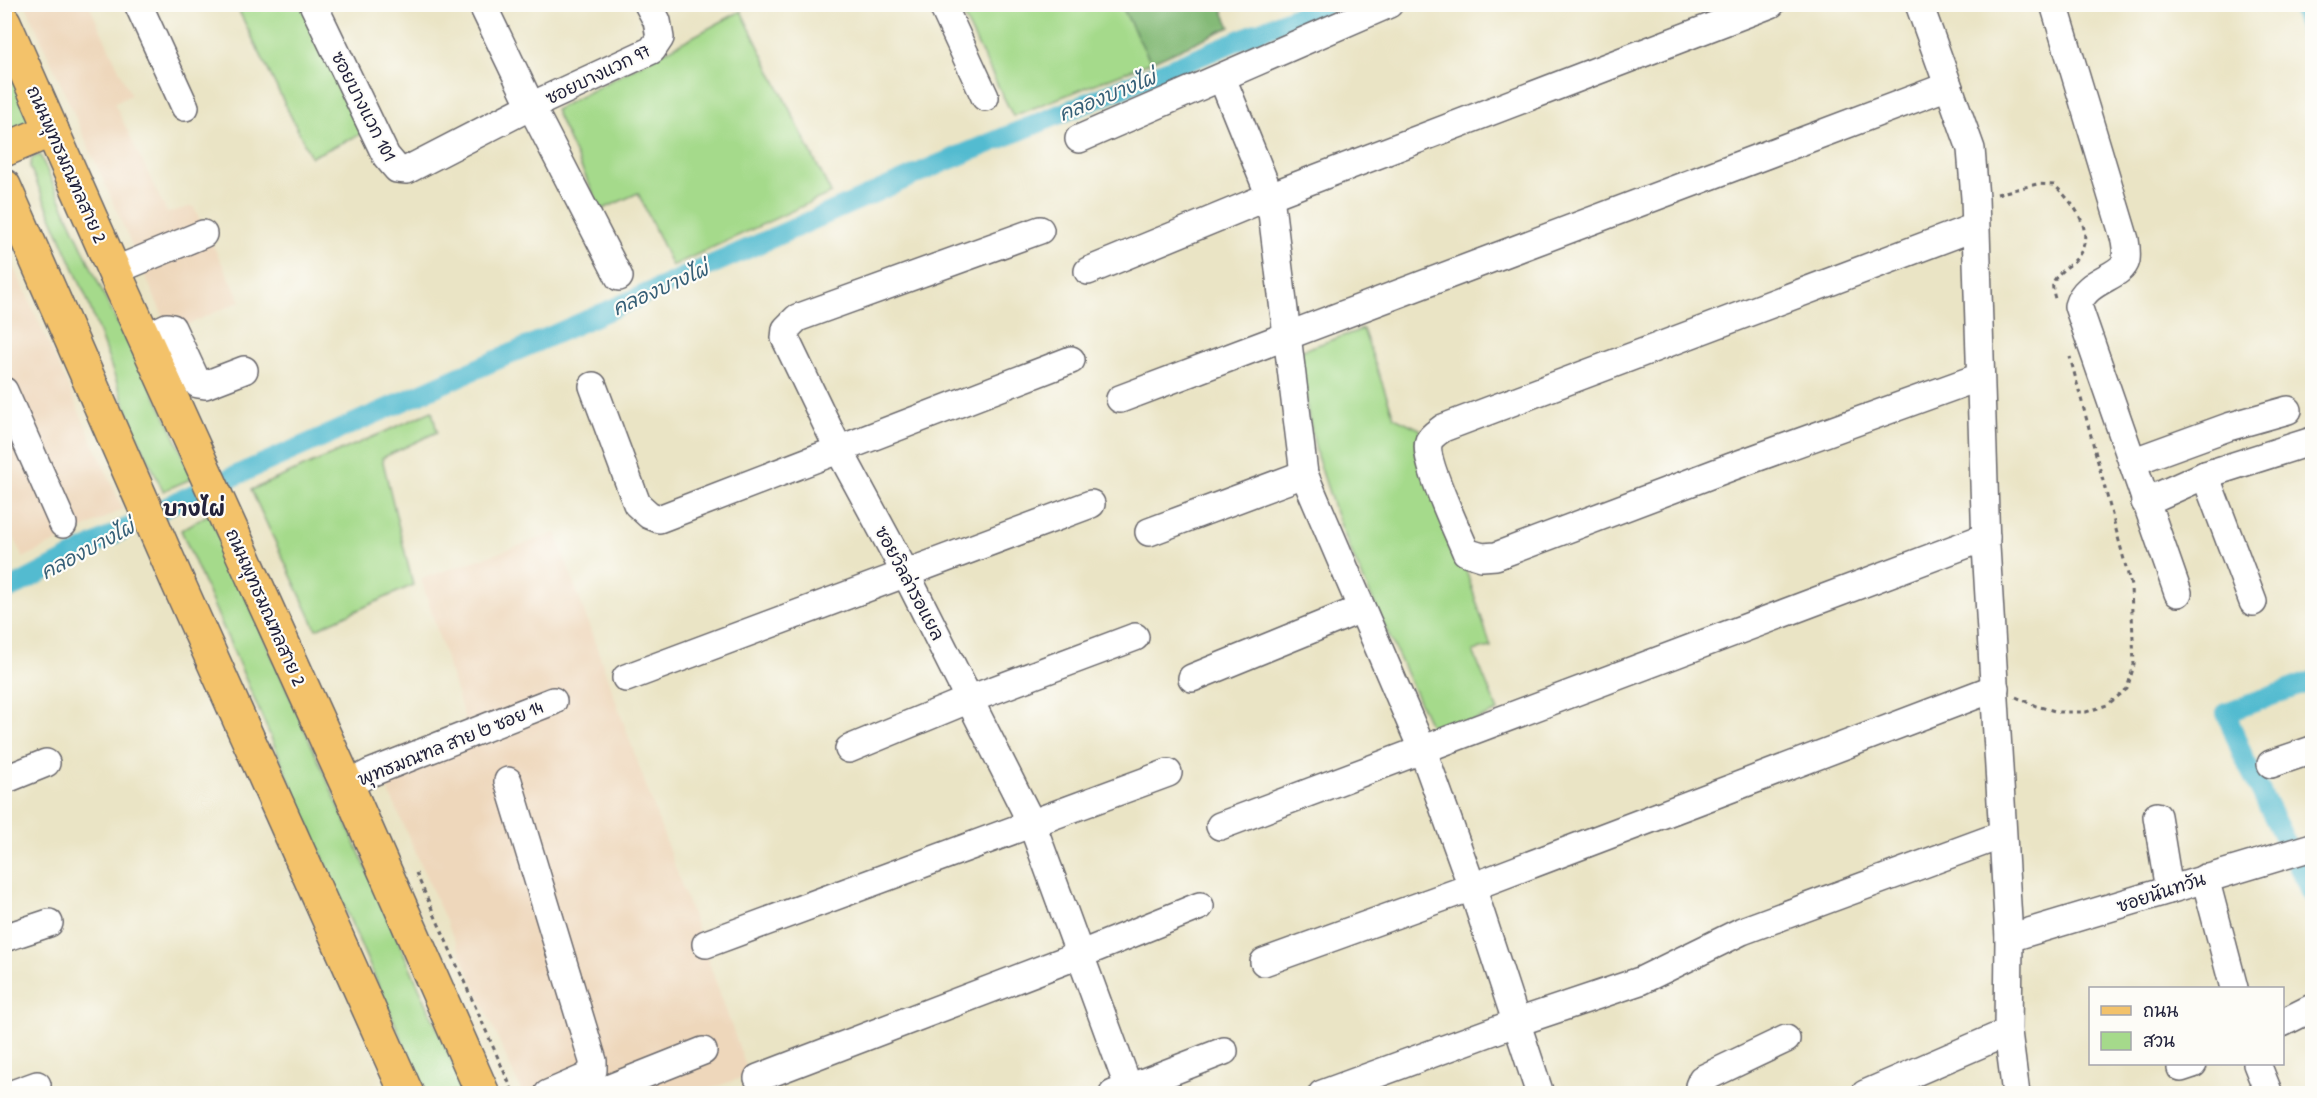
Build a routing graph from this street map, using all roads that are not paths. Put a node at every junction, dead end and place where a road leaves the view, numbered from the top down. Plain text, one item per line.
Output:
1 (138, 4) edge
2 (313, 4) edge
3 (482, 4) edge
4 (648, 4) edge
5 (942, 4) edge
6 (1389, 4) edge
7 (1771, 4) edge
8 (1919, 4) edge
9 (2054, 4) edge
10 (4, 22) edge
11 (1221, 78) junction
12 (1948, 86) junction
13 (986, 97) dead end
14 (531, 106) junction
15 (185, 107) dead end
16 (52, 130) junction
17 (1079, 139) dead end
18 (4, 150) edge
19 (4, 186) edge
20 (1270, 196) junction
21 (1976, 227) junction
22 (1040, 230) dead end
23 (203, 234) dead end
24 (1088, 271) dead end
25 (114, 272) junction
26 (619, 277) dead end
27 (1287, 336) junction
28 (144, 338) junction
29 (1071, 360) dead end
30 (244, 370) dead end
31 (1980, 377) junction
32 (593, 386) dead end
33 (4, 391) edge
34 (1120, 399) dead end
35 (2288, 410) dead end
36 (2313, 441) edge
37 (839, 450) junction
38 (2132, 462) junction
39 (1304, 474) junction
40 (2205, 475) junction
41 (2145, 502) junction
42 (1091, 504) dead end
43 (63, 524) dead end
44 (1149, 532) dead end
45 (1986, 537) junction
46 (906, 574) junction
47 (2178, 593) dead end
48 (2253, 602) dead end
49 (1361, 609) junction
50 (1135, 637) dead end
51 (626, 678) dead end
52 (1192, 678) dead end
53 (1995, 688) junction
54 (970, 699) junction
55 (553, 701) dead end
56 (849, 750) dead end
57 (2313, 750) edge
58 (1423, 751) junction
59 (46, 763) dead end
60 (2271, 764) dead end
61 (1168, 772) dead end
62 (4, 780) edge
63 (508, 781) dead end
64 (347, 785) junction
65 (2157, 816) dead end
66 (1032, 824) junction
67 (1220, 826) dead end
68 (2002, 835) junction
69 (2307, 849) edge
70 (2205, 878) junction
71 (1472, 887) junction
72 (2169, 890) junction
73 (1200, 906) dead end
74 (49, 923) dead end
75 (4, 938) edge
76 (2009, 938) junction
77 (706, 944) dead end
78 (1079, 955) junction
79 (1264, 962) dead end
80 (2234, 987) edge
81 (2313, 1008) edge
82 (1518, 1022) junction
83 (2284, 1022) edge
84 (2008, 1032) junction
85 (1786, 1039) dead end
86 (703, 1051) dead end
87 (1224, 1051) dead end
88 (2257, 1065) edge
89 (758, 1078) dead end
90 (1125, 1091) edge
91 (407, 1094) edge
92 (483, 1094) edge
93 (548, 1094) edge
94 (595, 1094) edge
95 (1322, 1094) edge
96 (1540, 1094) edge
97 (1700, 1094) edge
98 (1865, 1094) edge
99 (2016, 1094) edge
100 (2269, 1094) edge

1 - 15 street
2 - 14 street, ซอยบางแวก 101
3 - 14 street
4 - 14 street, ซอยบางแวก 97
5 - 13 street
6 - 11 street
7 - 20 street
8 - 12 street
9 - 38 street
10 - 16 main road, ถนนพุทธมณฑลสาย 2
11 - 17 street
11 - 20 street
12 - 21 street
12 - 27 street
14 - 26 street
16 - 18 main road
16 - 25 main road, ถนนพุทธมณฑลสาย 2
19 - 91 main road
20 - 24 street
20 - 27 street
21 - 31 street
21 - 31 street
22 - 37 street, ซอยวิลล่ารอแยล
23 - 25 street
25 - 28 main road, ถนนพุทธมณฑลสาย 2
27 - 34 street
27 - 39 street
28 - 30 street
28 - 64 main road, ถนนพุทธมณฑลสาย 2
29 - 37 street
31 - 45 street
32 - 37 street
33 - 43 street
35 - 38 street
36 - 40 street
37 - 46 street, ซอยวิลล่ารอแยล
38 - 41 street
39 - 44 street
39 - 49 street
40 - 41 street
40 - 48 street
41 - 47 street
42 - 46 street
45 - 53 street
45 - 58 street
46 - 51 street
46 - 54 street, ซอยวิลล่ารอแยล
49 - 52 street
49 - 58 street
50 - 54 street
53 - 68 street
53 - 71 street
54 - 56 street
54 - 66 street, ซอยวิลล่ารอแยล
55 - 64 street, พุทธมณฑล สาย ๒ ซอย 14
57 - 60 street
58 - 67 street
58 - 71 street
59 - 62 street
61 - 66 street
63 - 93 street
64 - 92 main road, ถนนพุทธมณฑลสาย 2
65 - 72 street
66 - 77 street
66 - 78 street, ซอยวิลล่ารอแยล
68 - 76 street
68 - 82 street
69 - 70 street, ซอยนันทวัน
70 - 72 street, ซอยนันทวัน
70 - 80 street
71 - 79 street
71 - 82 street
72 - 76 street, ซอยนันทวัน
73 - 78 street
74 - 75 street
76 - 84 street
78 - 89 street
78 - 90 street, ซอยวิลล่ารอแยล
81 - 83 street
82 - 95 street
82 - 96 street
84 - 98 street
84 - 99 street
85 - 97 street
86 - 94 street
87 - 90 street
88 - 100 street

